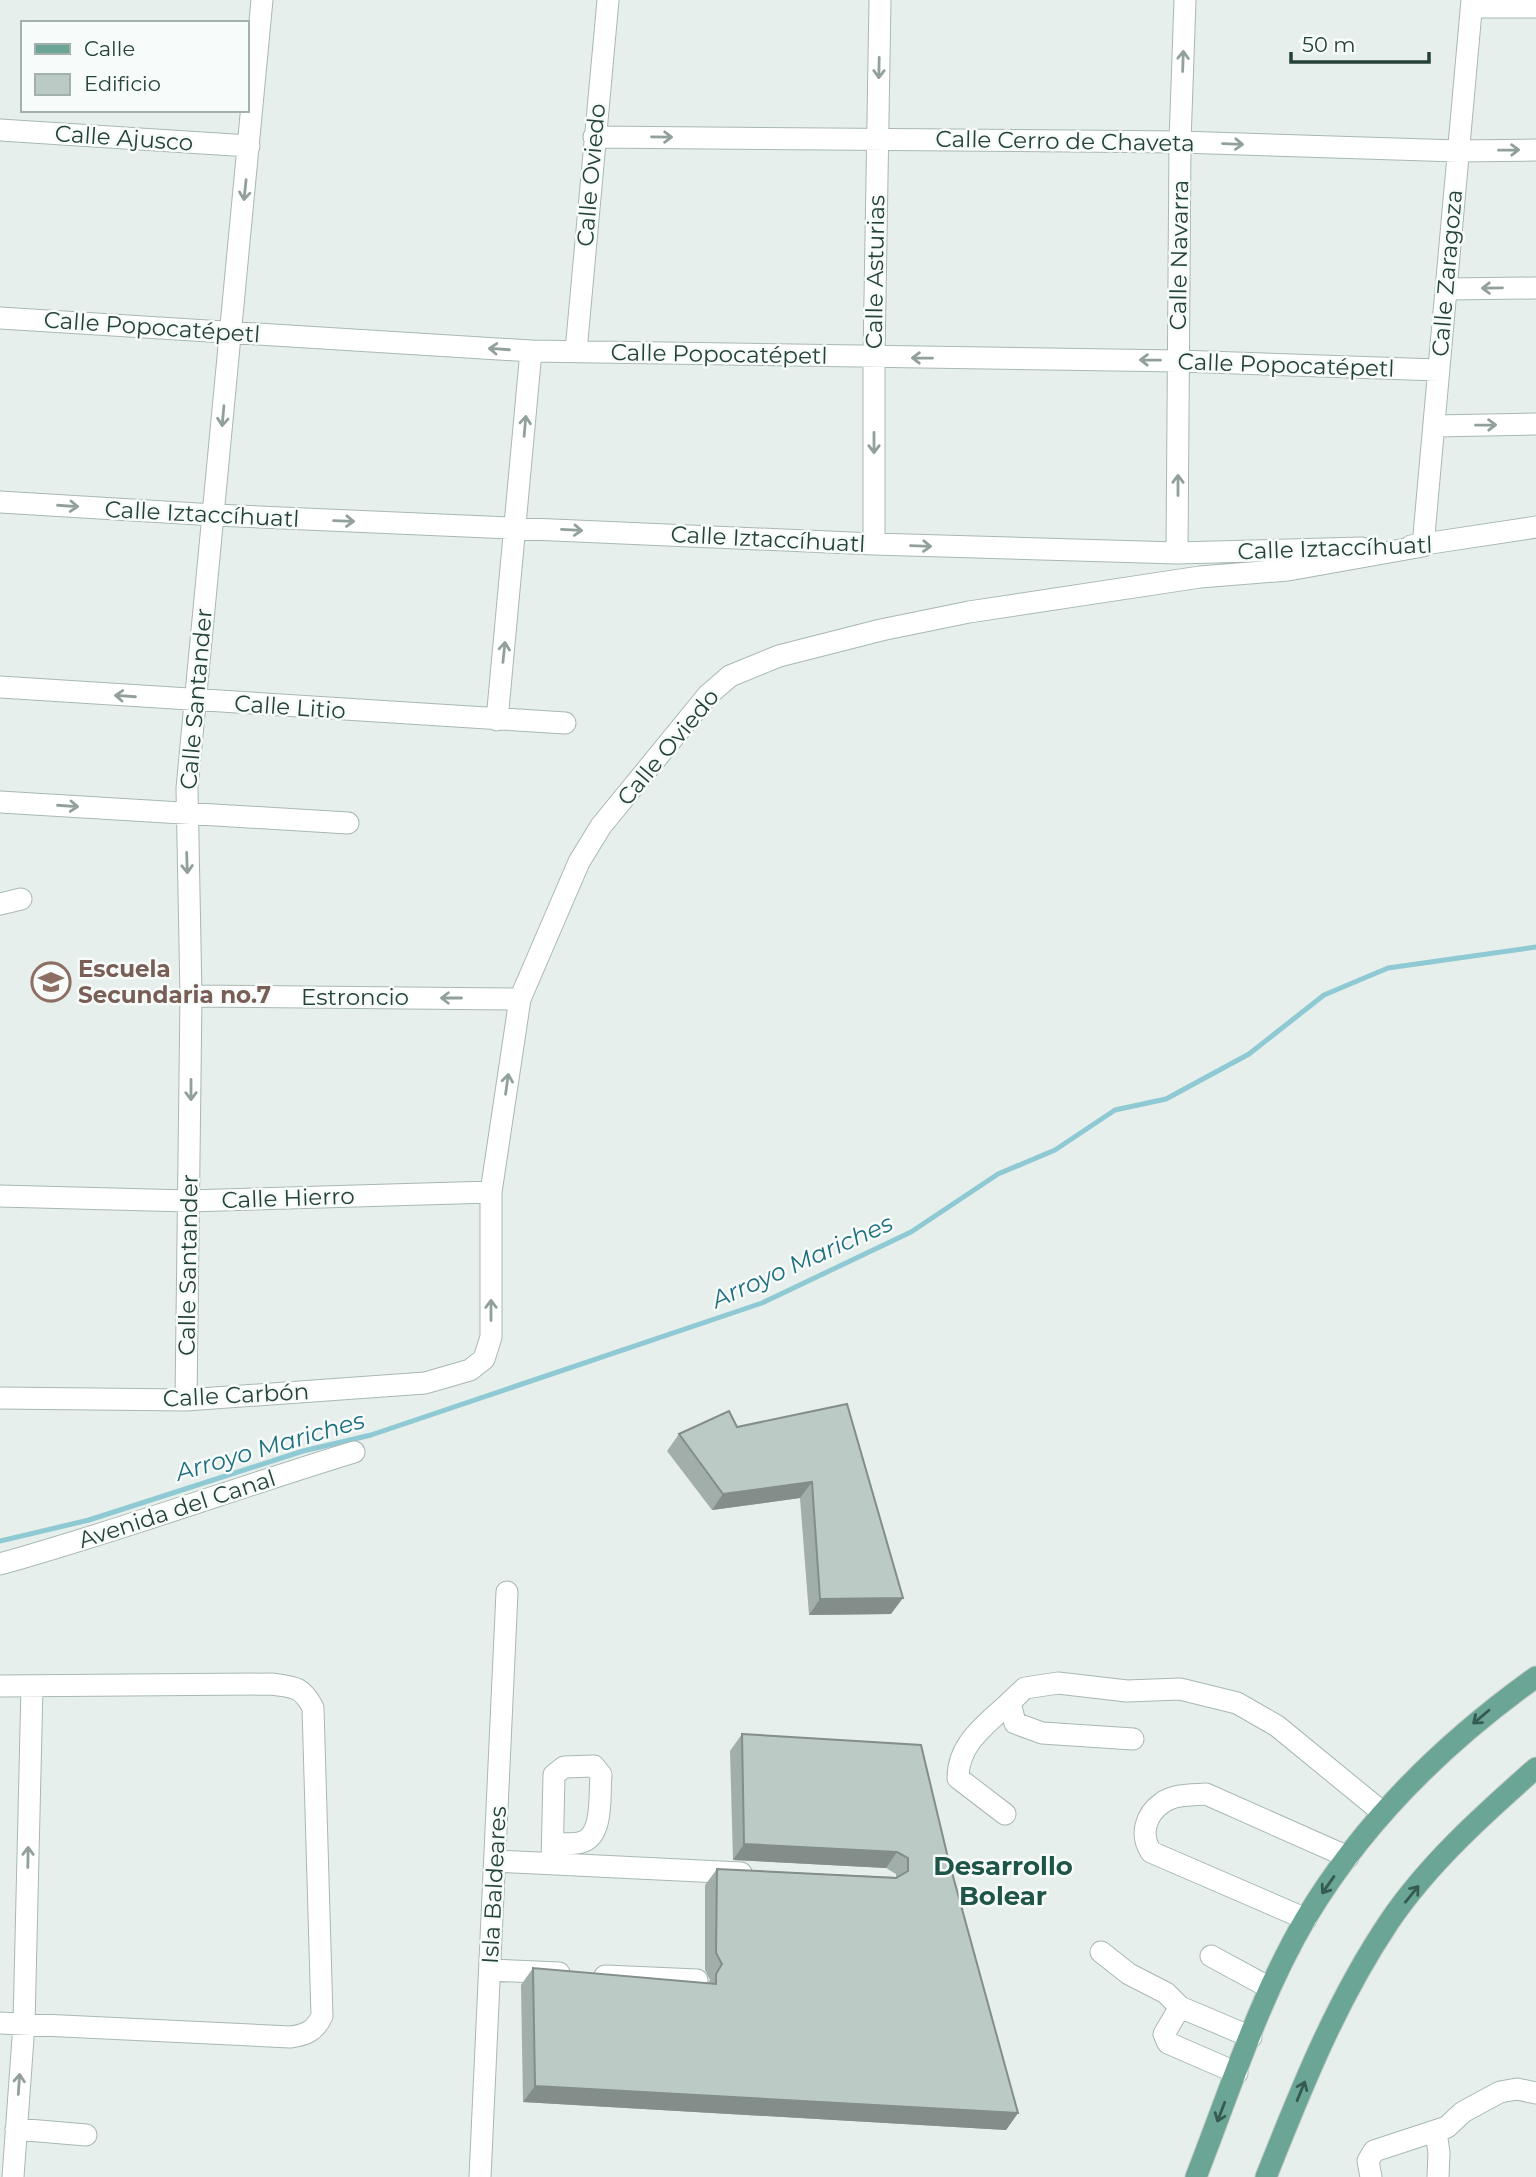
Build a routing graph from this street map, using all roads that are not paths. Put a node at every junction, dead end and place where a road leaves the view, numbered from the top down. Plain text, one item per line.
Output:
1 (262, 0) edge
2 (608, 0) edge
3 (880, 0) edge
4 (1185, 0) edge
5 (1472, 4) edge
6 (1536, 7) edge
7 (0, 131) edge
8 (594, 137) junction
9 (877, 140) junction
10 (1180, 142) junction
11 (249, 146) junction
12 (1536, 150) edge
13 (1458, 151) junction
14 (1536, 288) edge
15 (1447, 289) junction
16 (0, 318) edge
17 (231, 332) junction
18 (531, 351) junction
19 (576, 351) junction
20 (874, 358) junction
21 (1178, 361) junction
22 (1438, 370) junction
23 (1536, 424) edge
24 (1436, 426) junction
25 (0, 502) edge
26 (214, 515) junction
27 (1536, 527) edge
28 (516, 528) junction
29 (874, 544) junction
30 (1423, 546) junction
31 (1177, 553) junction
32 (0, 687) edge
33 (193, 701) junction
34 (497, 720) junction
35 (565, 723) dead end
36 (0, 802) edge
37 (186, 814) junction
38 (348, 823) dead end
39 (191, 996) junction
40 (520, 999) junction
41 (491, 1192) junction
42 (0, 1196) edge
43 (188, 1201) junction
44 (470, 1370) joint
45 (0, 1398) edge
46 (186, 1400) junction
47 (354, 1452) dead end
48 (0, 1564) edge
49 (508, 1592) dead end
50 (1536, 1677) edge
51 (0, 1686) edge
52 (32, 1687) junction
53 (1010, 1702) junction
54 (1133, 1739) dead end
55 (1536, 1768) edge
56 (1382, 1812) junction
57 (1005, 1814) dead end
58 (1348, 1857) junction
59 (495, 1861) junction
60 (761, 1874) edge
61 (1306, 1919) junction
62 (1101, 1952) dead end
63 (1211, 1956) dead end
64 (490, 1970) junction
65 (697, 1980) edge
66 (1270, 1988) junction
67 (1180, 2007) junction
68 (0, 2023) edge
69 (24, 2024) junction
70 (1251, 2037) junction
71 (1237, 2073) junction
72 (1536, 2093) edge
73 (16, 2129) junction
74 (1436, 2131) junction
75 (86, 2135) dead end
76 (13, 2177) edge
77 (480, 2177) edge
78 (1196, 2177) edge
79 (1266, 2177) edge
80 (1371, 2177) edge
81 (1438, 2177) edge

1 - 11 street, Calle Santander
2 - 8 street, Calle Oviedo
3 -> 9 street, Calle Asturias
10 -> 4 street, Calle Navarra
5 - 6 street
5 - 13 street, Calle Zaragoza
7 - 11 street, Calle Ajusco
8 -> 9 street, Calle Cerro de Chaveta
8 - 19 street, Calle Oviedo
9 - 10 street, Calle Cerro de Chaveta
9 - 20 street, Calle Asturias
10 -> 13 street, Calle Cerro de Chaveta
10 - 21 street, Calle Navarra
11 -> 17 street, Calle Santander
13 -> 12 street, Calle Cerro de Chaveta
13 - 15 street, Calle Zaragoza
14 -> 15 street
15 - 22 street, Calle Zaragoza
16 - 17 street, Calle Popocatépetl
18 -> 17 street, Calle Popocatépetl
17 -> 26 street, Calle Santander
18 - 19 street, Calle Popocatépetl
28 -> 18 street
19 - 20 street, Calle Popocatépetl
21 -> 20 street, Calle Popocatépetl
20 -> 29 street, Calle Asturias
21 - 22 street, Calle Popocatépetl
31 -> 21 street, Calle Navarra
22 - 24 street, Calle Zaragoza
24 -> 23 street
24 - 30 street, Calle Zaragoza
25 -> 26 street, Calle Iztaccíhuatl
26 -> 28 street, Calle Iztaccíhuatl
26 - 33 street, Calle Santander
27 - 30 street, Calle Iztaccíhuatl
28 -> 29 street, Calle Iztaccíhuatl
34 -> 28 street
29 -> 31 street, Calle Iztaccíhuatl
30 - 31 street, Calle Iztaccíhuatl
30 - 40 street, Calle Oviedo
33 -> 32 street, Calle Litio
33 - 34 street, Calle Litio
33 - 37 street, Calle Santander
34 - 35 street, Calle Litio
36 -> 37 street
37 - 38 street
37 -> 39 street, Calle Santander
40 -> 39 street, Estroncio
39 -> 43 street, Calle Santander
41 -> 40 street, Calle Oviedo
41 - 43 street, Calle Hierro
44 -> 41 street, Calle Oviedo
42 - 43 street, Calle Hierro
43 - 46 street, Calle Santander
44 - 46 street, Calle Carbón
45 - 46 street, Calle Carbón
47 - 48 street, Avenida del Canal
49 - 59 street, Isla Baldeares
50 -> 56 main road
51 - 52 street
69 -> 52 street
52 - 69 street
53 - 54 street
53 - 56 street
53 - 57 street
79 -> 55 main road
56 - 58 main road
58 -> 61 main road
58 - 61 street
59 - 60 street
59 - 64 street, Isla Baldeares
61 - 66 main road
62 - 67 street
63 - 66 street
64 - 65 street
64 - 77 street, Isla Baldeares
66 - 70 main road
67 - 70 street
67 - 71 street
68 - 69 street
73 -> 69 street
70 - 71 main road
71 -> 78 main road
72 - 74 street
73 - 75 street
73 - 76 street
74 - 80 street
74 - 81 street

